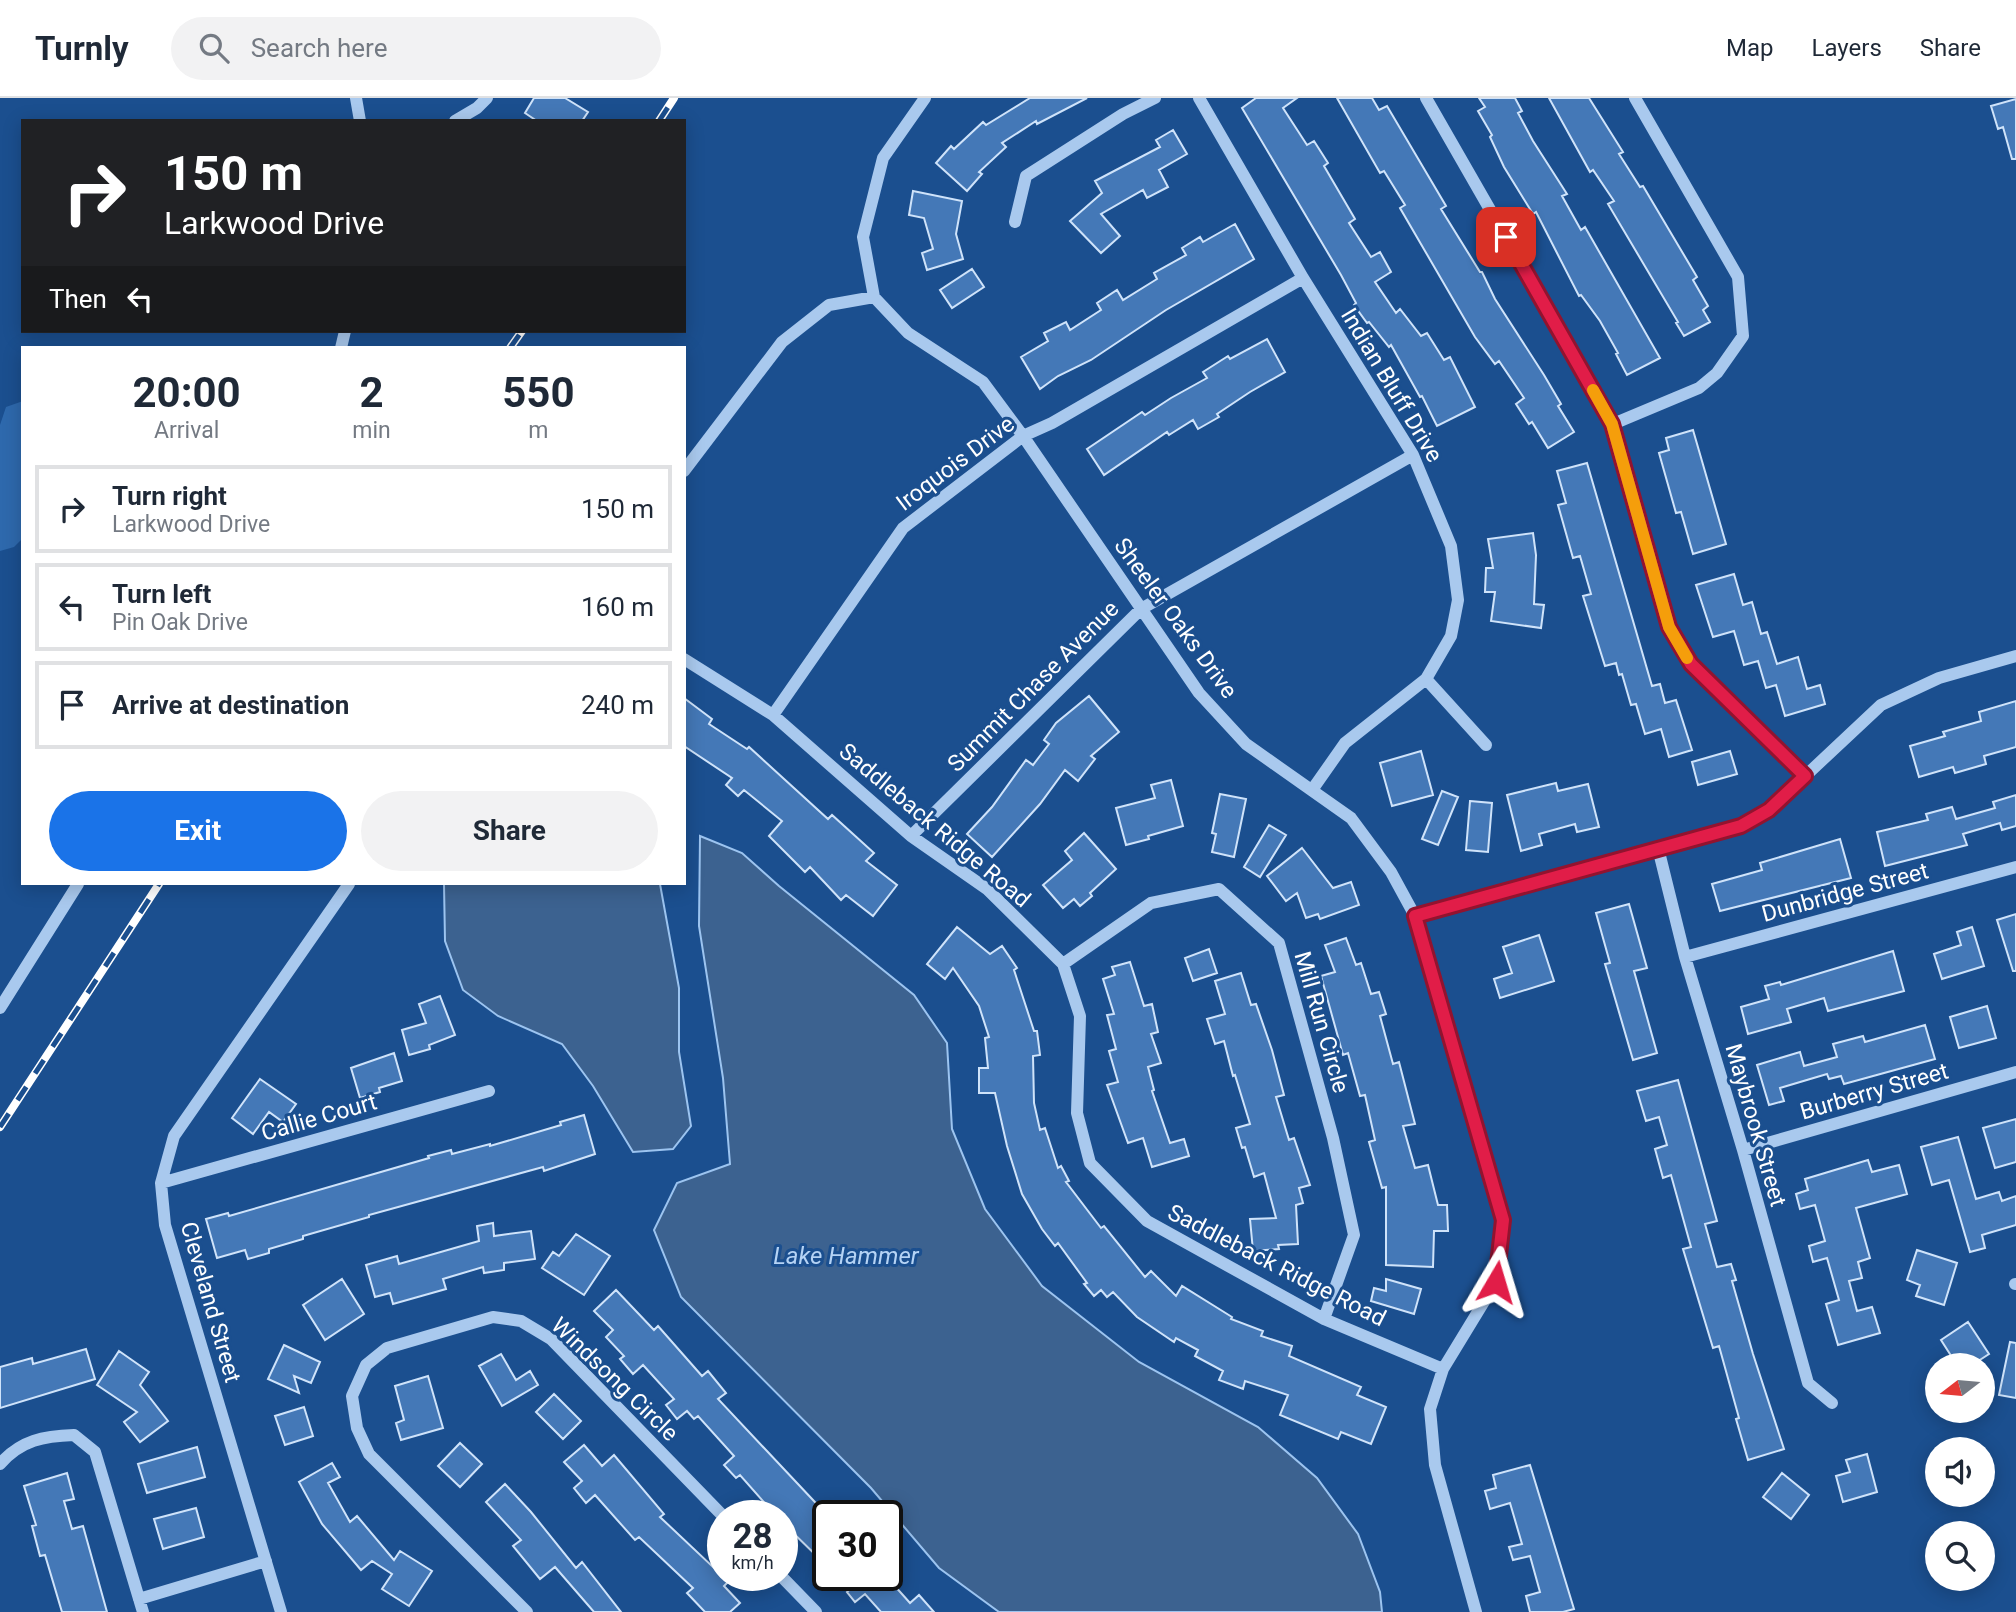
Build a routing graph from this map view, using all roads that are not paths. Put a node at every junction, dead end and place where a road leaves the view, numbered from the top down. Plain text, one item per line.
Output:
1 (356, 98) edge
2 (488, 98) edge
3 (925, 98) edge
4 (1155, 98) edge
5 (1199, 98) edge
6 (1426, 98) edge
7 (1635, 98) edge
8 (360, 119) edge
9 (458, 119) edge
10 (1015, 222) dead end
11 (1303, 278) junction
12 (874, 297) junction
13 (1612, 424) junction
14 (1023, 436) junction
15 (1413, 455) junction
16 (686, 468) edge
17 (1141, 609) junction
18 (2016, 656) edge
19 (686, 660) edge
20 (1426, 679) junction
21 (773, 715) junction
22 (1486, 745) dead end
23 (1805, 776) junction
24 (1312, 790) junction
25 (911, 836) junction
26 (1658, 848) junction
27 (2016, 867) edge
28 (77, 885) edge
29 (348, 885) edge
30 (1415, 916) junction
31 (1685, 957) junction
32 (1063, 964) junction
33 (0, 1008) edge
34 (2016, 1072) edge
35 (489, 1091) dead end
36 (1743, 1150) junction
37 (161, 1183) junction
38 (1324, 1319) junction
39 (1443, 1369) junction
40 (1832, 1403) dead end
41 (0, 1464) edge
42 (707, 1500) edge
43 (266, 1561) junction
44 (796, 1591) edge
45 (139, 1599) junction
46 (143, 1612) edge
47 (281, 1612) edge
48 (526, 1612) edge
49 (816, 1612) edge
50 (1476, 1612) edge

1 - 8 street
2 - 9 street
3 - 12 street
4 - 10 street
5 - 11 street, Indian Bluff Drive
6 - 13 street
7 - 13 street
11 - 14 street, Iroquois Drive
11 - 15 street, Indian Bluff Drive
12 - 14 street, Sheeler Oaks Drive
12 - 16 street
13 - 23 street
14 - 17 street, Sheeler Oaks Drive
14 - 21 street, Iroquois Drive
15 - 17 street, Summit Chase Avenue
15 - 20 street, Indian Bluff Drive
17 - 24 street, Sheeler Oaks Drive
17 - 25 street, Summit Chase Avenue
18 - 23 street
19 - 21 street, Saddleback Ridge Road
20 - 22 street
20 - 24 street, Indian Bluff Drive
21 - 25 street, Saddleback Ridge Road
23 - 26 street
24 - 30 street, Sheeler Oaks Drive
25 - 32 street, Saddleback Ridge Road
26 - 30 street
26 - 31 street, Maybrook Street
27 - 31 street, Dunbridge Street
28 - 33 street
29 - 37 street, Cleveland Street
30 - 39 street, Sheeler Oaks Drive
31 - 36 street, Maybrook Street
32 - 38 street, Saddleback Ridge Road
32 - 38 street, Mill Run Circle
34 - 36 street, Burberry Street
35 - 37 street, Callie Court
36 - 40 street, Maybrook Street
37 - 43 street, Cleveland Street
38 - 39 street, Saddleback Ridge Road
39 - 50 street, Sheeler Oaks Drive
41 - 45 street
42 - 48 street, Windsong Circle
43 - 45 street
43 - 47 street, Cleveland Street
44 - 49 street
45 - 46 street

